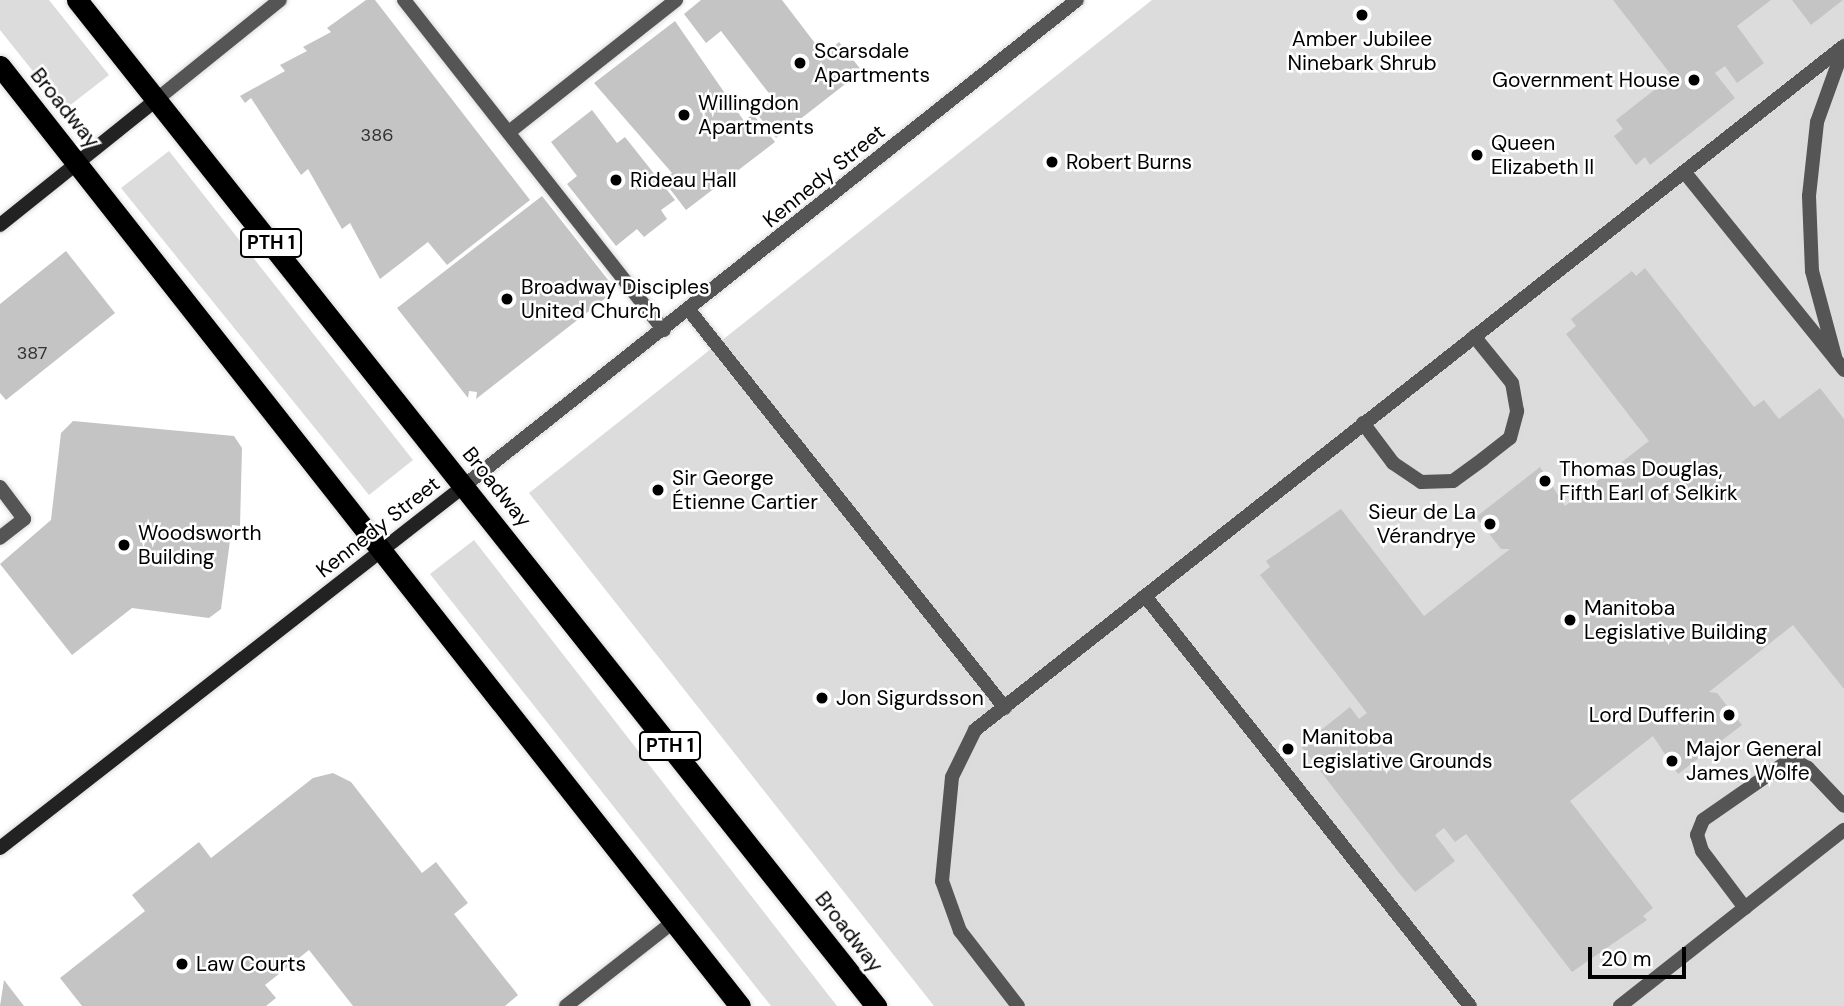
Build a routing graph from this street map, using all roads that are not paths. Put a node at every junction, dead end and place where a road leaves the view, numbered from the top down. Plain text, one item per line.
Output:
1 (77, 0) edge
2 (280, 0) edge
3 (404, 0) edge
4 (676, 0) edge
5 (1077, 0) edge
6 (1844, 46) edge
7 (0, 66) edge
8 (156, 100) junction
9 (509, 132) junction
10 (78, 163) junction
11 (1686, 174) junction
12 (0, 225) edge
13 (689, 310) junction
14 (664, 330) junction
15 (1475, 336) junction
16 (1840, 365) edge
17 (1363, 423) junction
18 (464, 486) junction
19 (0, 487) edge
20 (0, 538) edge
21 (384, 550) junction
22 (1145, 596) junction
23 (1005, 708) junction
24 (1844, 806) edge
25 (1844, 830) edge
26 (0, 848) edge
27 (1745, 908) junction
28 (673, 922) junction
29 (566, 1006) edge
30 (740, 1006) edge
31 (876, 1006) edge
32 (1018, 1006) edge
33 (1470, 1006) edge
34 (1620, 1006) edge

1 - 8 highway, Broadway / PTH 1
2 - 8 street
3 - 9 street
4 - 9 street
5 - 13 street, Kennedy Street
6 - 11 street
6 - 16 street
7 - 10 highway, Broadway
8 - 10 street
8 - 18 highway, Broadway / PTH 1
9 - 14 street
10 - 12 street
10 - 21 highway, Broadway
11 - 15 street
11 - 16 street
13 - 14 street, Kennedy Street
13 - 23 street
14 - 18 street, Kennedy Street
15 - 17 street
15 - 17 street
17 - 22 street
18 - 21 street, Kennedy Street
18 - 31 highway, Broadway / PTH 1
19 - 20 street
21 - 26 street, Kennedy Street
21 - 28 highway, Broadway
22 - 23 street
22 - 33 street
23 - 32 street
24 - 27 street
25 - 27 street
27 - 34 street
28 - 29 street
28 - 30 highway, Broadway

